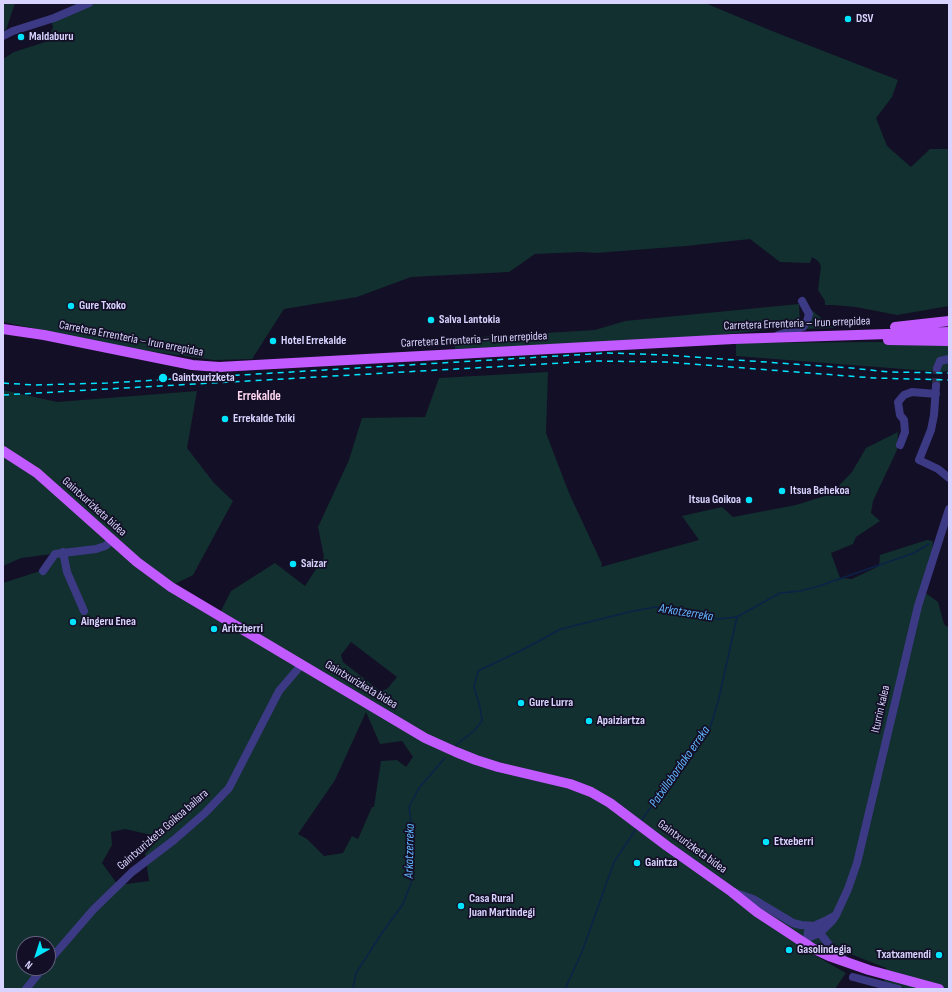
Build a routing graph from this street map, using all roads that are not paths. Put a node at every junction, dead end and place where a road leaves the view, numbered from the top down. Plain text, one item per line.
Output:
1 (89, 3) edge
2 (3, 36) edge
3 (802, 301) dead end
4 (949, 321) edge
5 (3, 329) edge
6 (949, 332) edge
7 (818, 335) junction
8 (836, 335) junction
9 (770, 337) junction
10 (949, 341) edge
11 (949, 360) edge
12 (937, 368) dead end
13 (900, 445) dead end
14 (3, 451) edge
15 (948, 476) edge
16 (949, 509) edge
17 (112, 541) junction
18 (64, 552) junction
19 (43, 571) dead end
20 (84, 611) dead end
21 (302, 664) junction
22 (732, 892) junction
23 (834, 918) junction
24 (814, 926) junction
25 (780, 927) junction
26 (820, 933) junction
27 (807, 938) junction
28 (828, 944) junction
29 (812, 948) junction
30 (56, 953) edge
31 (846, 961) junction
32 (37, 976) edge
33 (854, 977) dead end
34 (26, 989) edge
35 (898, 989) edge
36 (939, 989) edge

1 - 2 street
3 - 9 street
4 - 8 main road
5 - 9 main road, Carretera Errenteria – Irun errepidea
6 - 8 main road, Carretera Errenteria – Irun errepidea
7 - 8 main road, Carretera Errenteria – Irun errepidea
7 - 9 main road, Carretera Errenteria – Irun errepidea
7 - 10 main road
11 - 12 street
13 - 15 street
14 - 17 main road, Gaintxurizketa bidea
16 - 23 street, Iturrin kalea
17 - 18 street
17 - 21 main road, Gaintxurizketa bidea
18 - 19 street
18 - 20 street
21 - 22 main road, Gaintxurizketa bidea
21 - 30 street, Gaintxurizketa Goikoa bailara
22 - 24 street
22 - 25 main road, Gaintxurizketa bidea
22 - 27 main road, Gaintxurizketa bidea
23 - 24 street
23 - 26 street, Iturrin kalea
23 - 28 street, Iturrin kalea
24 - 26 street
24 - 27 street
25 - 27 main road, Gaintxurizketa bidea
25 - 29 main road, Gaintxurizketa bidea
26 - 27 street, Iturrin kalea
26 - 28 street
27 - 29 main road
27 - 31 main road, Gaintxurizketa bidea
28 - 31 street
29 - 31 main road, Gaintxurizketa bidea
31 - 36 main road, Gaintxurizketa bidea
32 - 34 street
33 - 35 street

